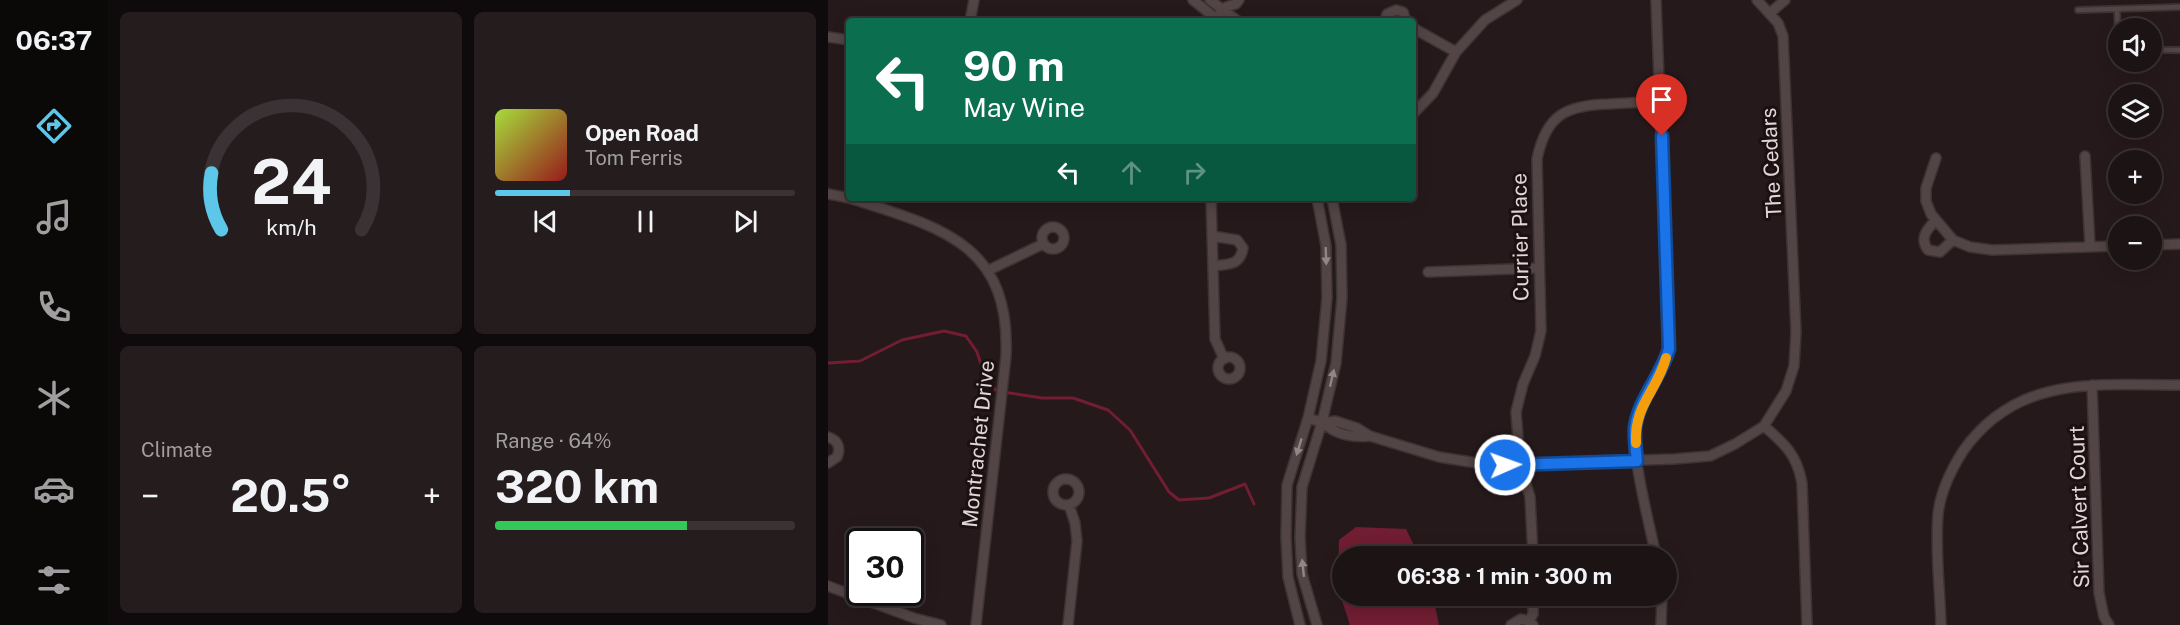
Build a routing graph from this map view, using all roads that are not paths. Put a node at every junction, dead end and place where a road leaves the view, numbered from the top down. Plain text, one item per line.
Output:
1 (974, 0) edge
2 (1193, 0) edge
3 (1210, 0) edge
4 (1239, 0) edge
5 (1517, 0) edge
6 (1656, 0) edge
7 (1757, 0) edge
8 (1785, 0) edge
9 (1225, 5) edge
10 (2180, 7) edge
11 (2117, 9) junction
12 (2078, 10) dead end
13 (1770, 13) junction
14 (971, 18) edge
15 (1214, 18) edge
16 (1217, 18) edge
17 (1236, 18) edge
18 (1386, 18) edge
19 (1405, 18) edge
20 (2117, 18) edge
21 (1416, 30) edge
22 (828, 37) edge
23 (846, 40) edge
24 (2162, 50) edge
25 (2180, 50) edge
26 (1456, 52) junction
27 (1660, 102) junction
28 (1416, 111) edge
29 (2085, 156) dead end
30 (1936, 158) dead end
31 (828, 194) edge
32 (846, 197) edge
33 (858, 201) edge
34 (1211, 201) edge
35 (1318, 201) edge
36 (1333, 201) edge
37 (1936, 220) junction
38 (1212, 236) junction
39 (1953, 240) junction
40 (1043, 244) dead end
41 (2180, 244) edge
42 (2162, 245) edge
43 (2090, 246) junction
44 (2108, 246) edge
45 (1213, 266) junction
46 (1538, 268) junction
47 (989, 270) junction
48 (1428, 272) dead end
49 (1224, 359) dead end
50 (2180, 385) edge
51 (2092, 386) junction
52 (1308, 418) junction
53 (1323, 423) junction
54 (1764, 426) junction
55 (828, 438) edge
56 (1637, 461) junction
57 (828, 464) edge
58 (1520, 464) junction
59 (1069, 505) dead end
60 (1532, 546) edge
61 (1654, 546) edge
62 (828, 586) edge
63 (1533, 606) edge
64 (1662, 606) edge
65 (1531, 623) edge
66 (942, 625) edge
67 (976, 625) edge
68 (1068, 625) edge
69 (1300, 625) edge
70 (1317, 625) edge
71 (1511, 625) edge
72 (1661, 625) edge
73 (1807, 625) edge
74 (1941, 625) edge
75 (2109, 625) edge

1 - 14 street
2 - 15 street
3 - 9 street
4 - 9 street
5 - 26 street
6 - 27 street
7 - 13 street, The Cedars
8 - 13 street
9 - 16 street
9 - 17 street
10 - 11 lane
11 - 12 lane
11 - 20 lane
13 - 54 street, The Cedars
18 - 19 street
21 - 26 street
22 - 23 street
24 - 25 lane
26 - 28 street
27 - 46 street, Currier Place
27 - 56 street
29 - 43 street
30 - 37 street
31 - 32 street, Montrachet Drive
33 - 47 street, Montrachet Drive
34 - 38 street
35 -> 52 street
53 -> 36 street
37 - 39 street
37 - 39 street
38 - 45 street
38 - 45 street
39 - 43 street
40 - 47 street
41 - 42 street
43 - 44 street
45 - 49 street
46 - 48 street
46 - 58 street, Currier Place
47 - 67 street, Montrachet Drive
50 - 51 street
51 - 74 street
51 - 75 street, Sir Calvert Court
52 - 53 street
52 -> 69 street
53 - 58 street
70 -> 53 street
54 - 56 street
54 - 73 street
55 - 57 street
56 - 58 street
56 - 61 street
58 - 60 street, Currier Place
59 - 68 street
62 - 66 street
63 - 65 street
64 - 72 street
65 - 71 street

